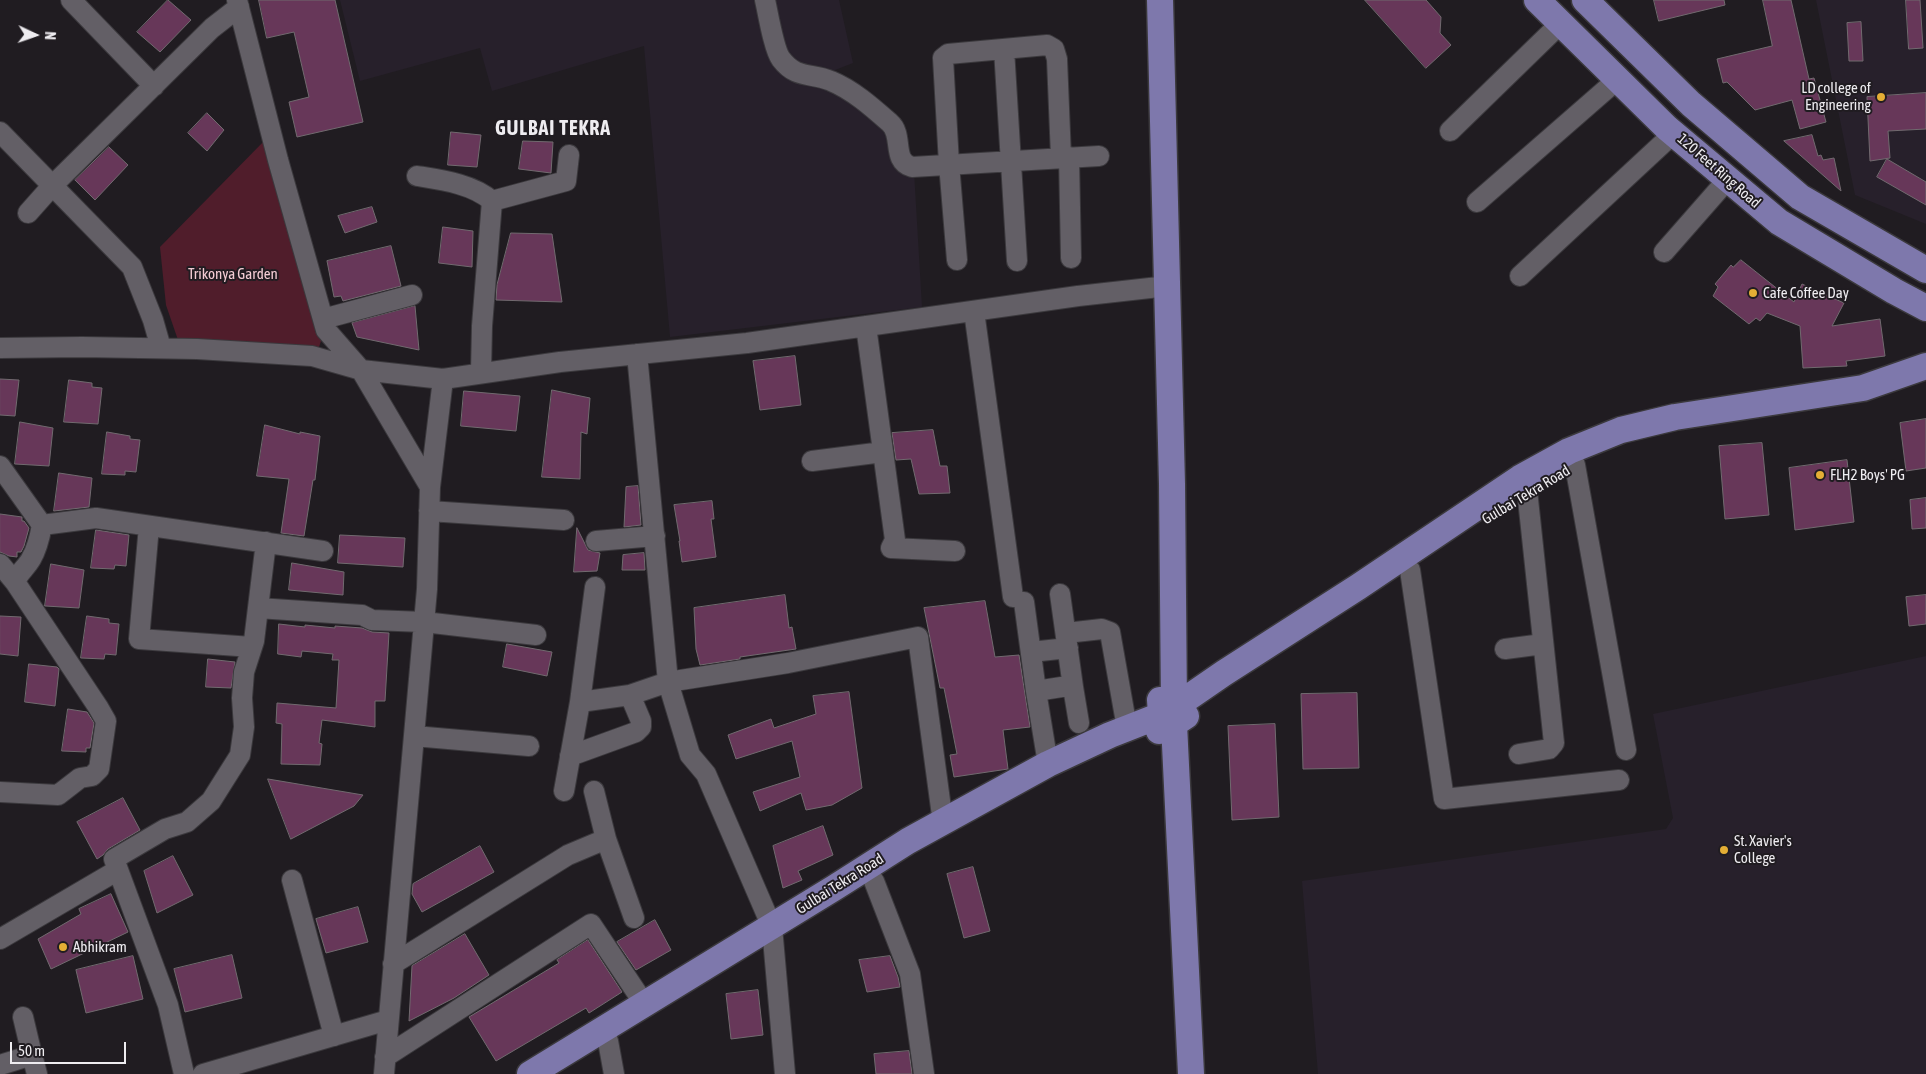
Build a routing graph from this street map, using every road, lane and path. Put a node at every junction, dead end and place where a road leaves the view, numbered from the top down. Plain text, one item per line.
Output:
1 (71, 0) edge
2 (765, 0) edge
3 (1144, 0) edge
4 (1160, 0) edge
5 (1537, 0) edge
6 (1585, 0) edge
7 (238, 3) edge
8 (1561, 23) junction
9 (1004, 49) junction
10 (1618, 79) junction
11 (154, 86) junction
12 (1450, 131) dead end
13 (0, 132) edge
14 (1674, 133) junction
15 (569, 155) dead end
16 (1099, 156) dead end
17 (1065, 157) junction
18 (1011, 160) junction
19 (949, 164) junction
20 (417, 176) dead end
21 (1728, 179) junction
22 (52, 186) junction
23 (492, 201) junction
24 (1477, 202) dead end
25 (28, 213) dead end
26 (1664, 252) dead end
27 (1071, 258) dead end
28 (957, 260) dead end
29 (1017, 261) dead end
30 (1926, 270) edge
31 (1520, 276) dead end
32 (1159, 287) junction
33 (412, 295) dead end
34 (1926, 308) edge
35 (974, 310) junction
36 (323, 319) junction
37 (866, 326) junction
38 (0, 348) edge
39 (161, 348) junction
40 (637, 354) junction
41 (1926, 366) edge
42 (361, 370) junction
43 (481, 372) junction
44 (443, 379) junction
45 (1926, 381) edge
46 (883, 452) junction
47 (812, 460) dead end
48 (1575, 465) junction
49 (0, 466) edge
50 (430, 487) junction
51 (1527, 490) junction
52 (429, 511) junction
53 (564, 520) dead end
54 (42, 525) junction
55 (149, 526) junction
56 (655, 536) junction
57 (596, 541) dead end
58 (266, 542) junction
59 (323, 551) dead end
60 (955, 551) dead end
61 (0, 564) edge
62 (1410, 570) junction
63 (15, 582) junction
64 (594, 587) dead end
65 (1060, 594) dead end
66 (258, 608) junction
67 (424, 622) junction
68 (536, 635) dead end
69 (1067, 641) junction
70 (1543, 644) junction
71 (252, 647) junction
72 (1505, 649) dead end
73 (1031, 652) junction
74 (668, 682) junction
75 (1073, 687) junction
76 (1036, 691) junction
77 (630, 694) junction
78 (580, 702) junction
79 (1167, 719) junction
80 (1079, 723) dead end
81 (1127, 728) junction
82 (414, 736) junction
83 (529, 746) dead end
84 (1626, 750) dead end
85 (1519, 754) dead end
86 (570, 756) junction
87 (1048, 764) junction
88 (1618, 780) dead end
89 (564, 791) dead end
90 (594, 791) dead end
91 (0, 792) edge
92 (943, 823) junction
93 (606, 839) junction
94 (118, 870) junction
95 (292, 880) dead end
96 (874, 881) junction
97 (634, 918) dead end
98 (772, 934) junction
99 (0, 939) edge
100 (393, 964) junction
101 (645, 1005) junction
102 (23, 1017) dead end
103 (388, 1020) junction
104 (334, 1036) junction
105 (608, 1042) junction
106 (0, 1064) edge
107 (34, 1065) edge
108 (384, 1065) edge
109 (184, 1074) edge
110 (203, 1074) edge
111 (530, 1074) edge
112 (556, 1074) edge
113 (614, 1074) edge
114 (785, 1074) edge
115 (924, 1074) edge
116 (1173, 1074) edge
117 (1191, 1074) edge

1 - 11 street
2 - 19 street
3 - 32 main road
4 - 32 main road
5 - 8 main road, 120 Feet Ring Road
6 - 30 main road
7 - 11 street
7 - 36 street
8 - 10 main road, 120 Feet Ring Road
8 - 12 street
9 - 17 street
9 - 18 street
9 - 19 street
10 - 14 main road, 120 Feet Ring Road
10 - 24 street
11 - 22 street
13 - 22 street
14 - 21 main road, 120 Feet Ring Road
14 - 31 street
15 - 23 street
16 - 17 street
17 - 18 street
17 - 27 street
18 - 19 street
18 - 29 street
19 - 28 street
20 - 23 street
21 - 26 street
21 - 34 main road, 120 Feet Ring Road
22 - 25 street
22 - 39 street
23 - 43 street
32 - 35 street
32 - 79 main road
33 - 36 street
35 - 37 street
35 - 73 street
36 - 42 street
37 - 40 street
37 - 46 street
38 - 39 street
39 - 42 street
40 - 43 street
40 - 56 street
41 - 79 main road, Gulbai Tekra Road
42 - 44 street
42 - 50 street
43 - 44 street
44 - 50 street
45 - 48 main road, Gulbai Tekra Road
46 - 47 street
46 - 60 street
48 - 51 main road, Gulbai Tekra Road
48 - 84 street
49 - 54 street
50 - 52 street
51 - 62 main road, Gulbai Tekra Road
51 - 70 street
52 - 53 street
52 - 67 street
54 - 55 street
54 - 63 street
55 - 58 street
55 - 71 street
56 - 57 street
56 - 74 street
58 - 59 street
58 - 66 street
61 - 63 street
62 - 79 main road, Gulbai Tekra Road
62 - 88 street
63 - 91 street
64 - 78 street
65 - 69 street
66 - 67 street
66 - 71 street
67 - 68 street
67 - 82 street
69 - 73 street
69 - 75 street
69 - 81 street
70 - 72 street
70 - 85 street
71 - 94 street
73 - 76 street
74 - 77 street
74 - 92 street
74 - 98 street
75 - 76 street
75 - 80 street
76 - 87 street
77 - 78 street
77 - 86 street
78 - 86 street
79 - 81 main road, Gulbai Tekra Road
79 - 96 main road, Gulbai Tekra Road
79 - 116 main road
79 - 117 main road
81 - 87 main road, Gulbai Tekra Road
82 - 83 street
82 - 100 street
86 - 89 street
87 - 92 main road, Gulbai Tekra Road
90 - 93 street
92 - 98 main road, Gulbai Tekra Road
93 - 97 street
93 - 100 street
94 - 99 street
94 - 109 street
95 - 104 street
96 - 98 main road, Gulbai Tekra Road
96 - 115 street
98 - 101 main road, Gulbai Tekra Road
98 - 105 main road, Gulbai Tekra Road
98 - 114 street
100 - 103 street
101 - 108 street
101 - 111 main road, Gulbai Tekra Road
102 - 107 street
103 - 104 street
103 - 108 street
104 - 110 street
105 - 112 main road, Gulbai Tekra Road
105 - 113 street
106 - 107 street

